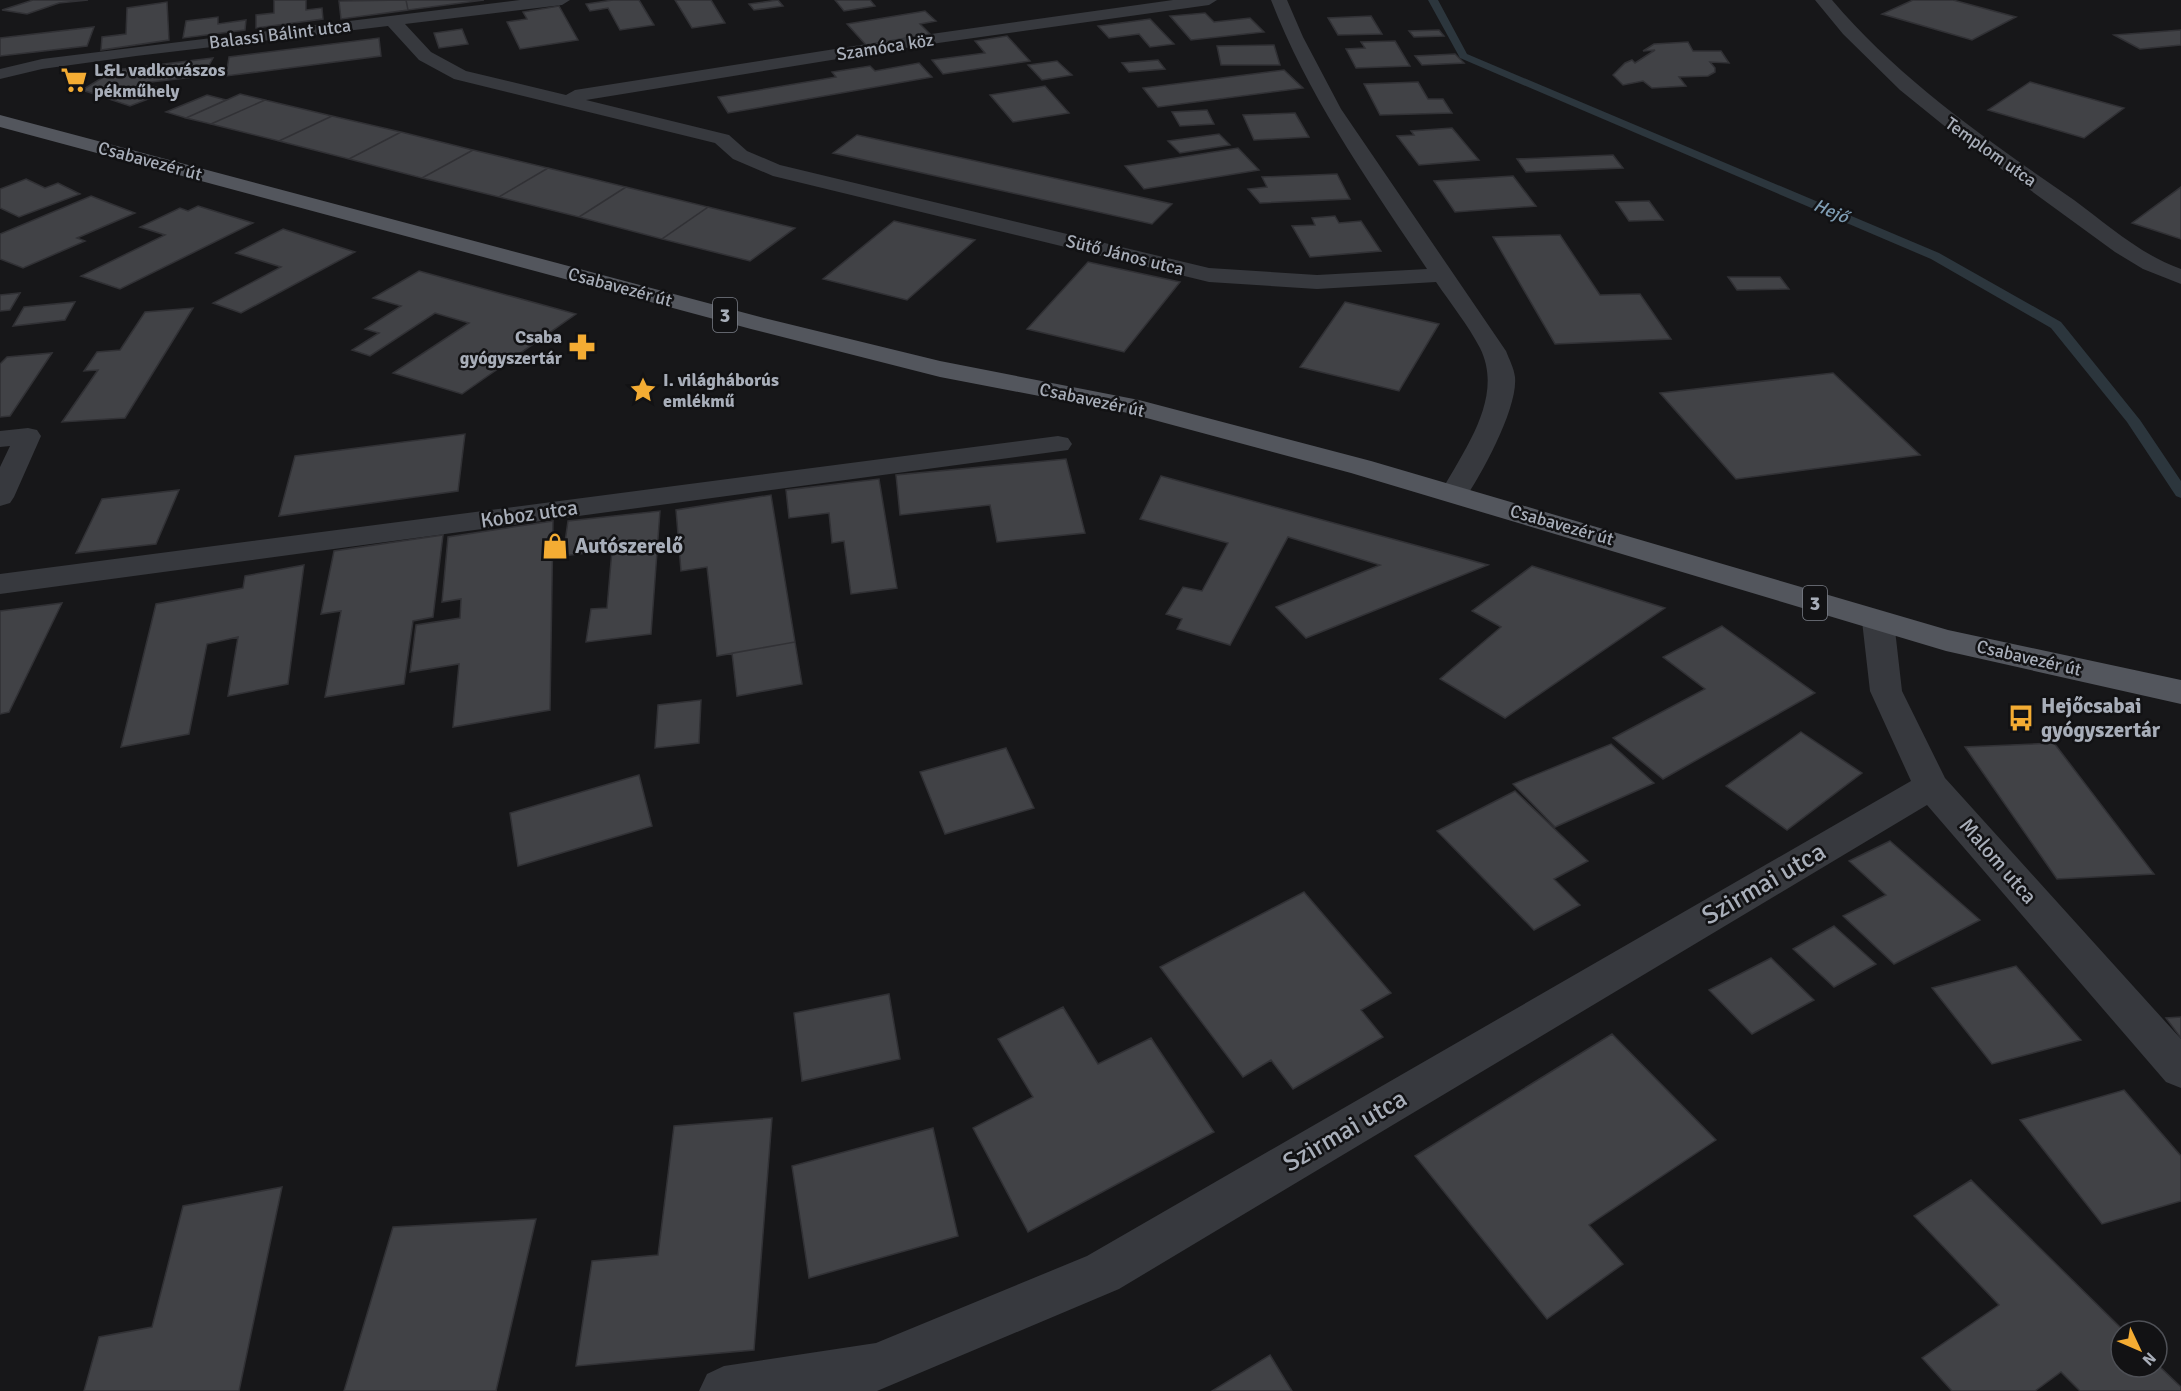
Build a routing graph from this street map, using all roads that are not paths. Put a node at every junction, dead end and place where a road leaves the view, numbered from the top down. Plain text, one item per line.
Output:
1 (562, 0) edge
2 (1209, 0) edge
3 (1279, 0) edge
4 (1823, 0) edge
5 (392, 20) junction
6 (0, 74) edge
7 (562, 99) junction
8 (0, 121) edge
9 (814, 179) joint
10 (1443, 275) junction
11 (2181, 277) edge
12 (0, 439) edge
13 (1058, 444) dead end
14 (1454, 494) junction
15 (0, 497) edge
16 (0, 584) edge
17 (1878, 621) junction
18 (2181, 692) edge
19 (1932, 786) junction
20 (2181, 1069) edge
21 (877, 1379) edge
22 (724, 1391) edge

1 - 5 street, Balassi Bálint utca
2 - 7 street, Szamóca köz
3 - 10 street
4 - 11 street, Templom utca
5 - 6 street, Balassi Bálint utca
5 - 7 street, Szamóca köz
7 - 9 street, Szamóca köz
8 - 14 main road, Csabavezér út / 3
9 - 10 street, Sütő János utca
10 - 14 street
12 - 15 street
13 - 16 street, Koboz utca
14 - 17 main road, Csabavezér út / 3
17 - 18 main road, Csabavezér út / 3
17 - 19 street, Malom utca
19 - 20 street, Malom utca
19 - 21 street, Szirmai utca
21 - 22 street, Szirmai utca

